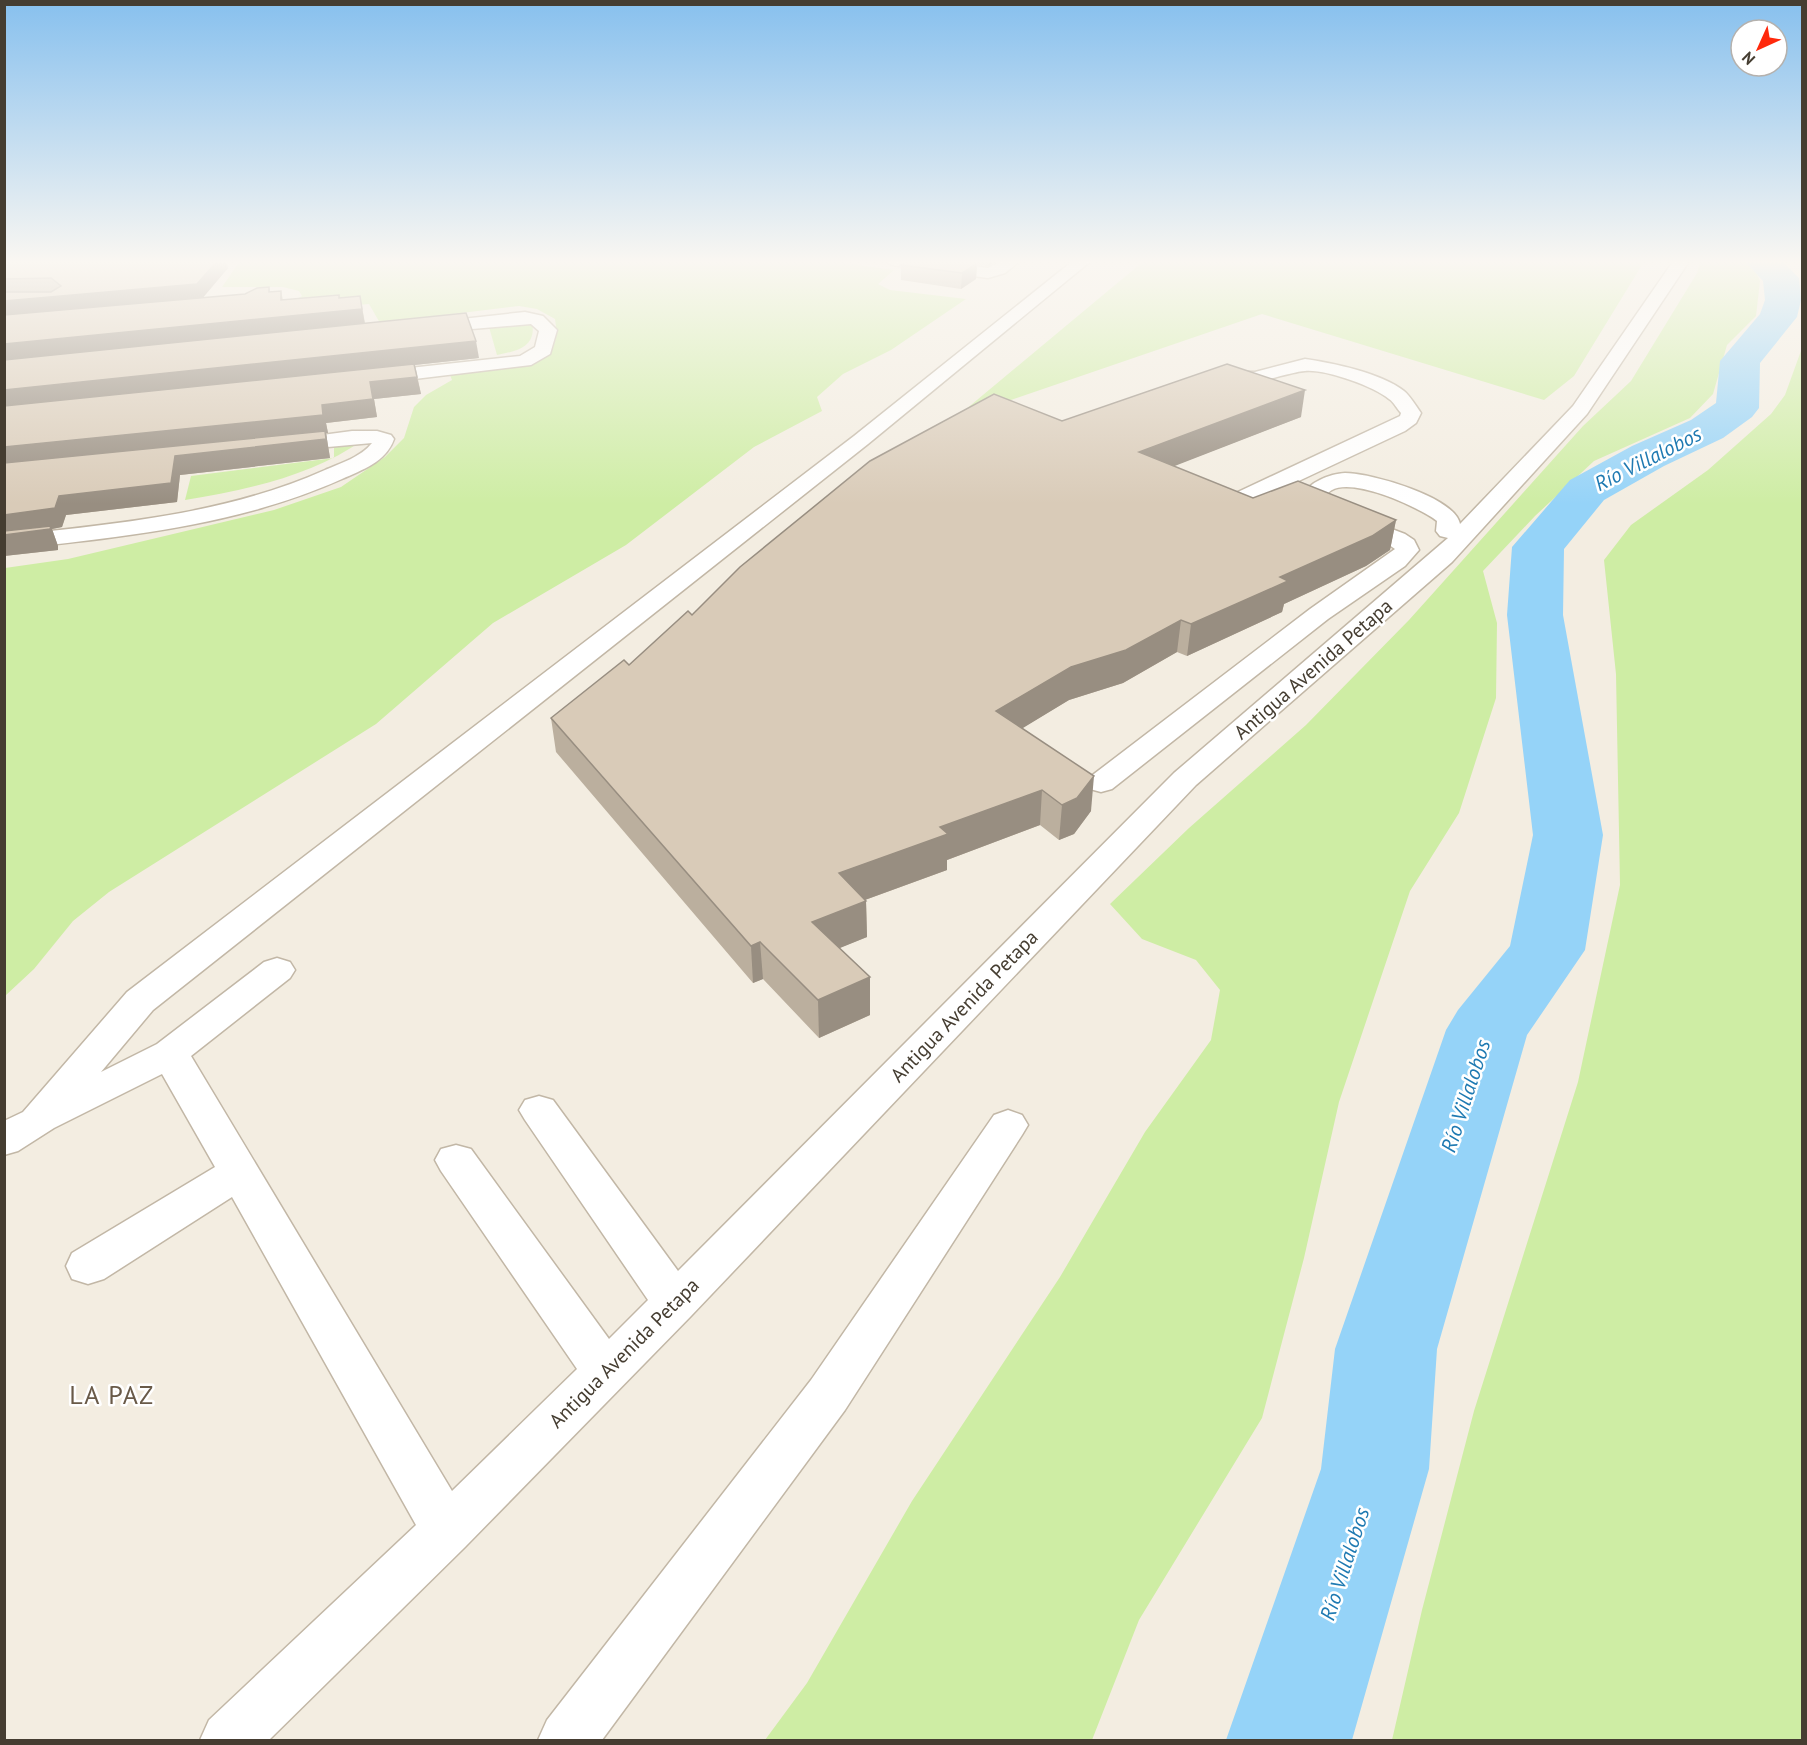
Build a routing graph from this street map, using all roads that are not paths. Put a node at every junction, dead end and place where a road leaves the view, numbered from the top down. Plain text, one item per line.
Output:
1 (546, 341) edge
2 (983, 341) edge
3 (1627, 341) edge
4 (349, 381) edge
5 (1198, 382) edge
6 (267, 447) edge
7 (1293, 476) junction
8 (1325, 486) junction
9 (1233, 503) edge
10 (1455, 534) junction
11 (4, 543) edge
12 (1101, 783) dead end
13 (277, 970) dead end
14 (170, 1053) junction
15 (539, 1110) dead end
16 (1008, 1125) dead end
17 (21, 1131) edge
18 (456, 1160) dead end
19 (239, 1172) junction
20 (88, 1266) dead end
21 (675, 1303) junction
22 (606, 1372) junction
23 (447, 1530) junction
24 (229, 1740) edge
25 (567, 1740) edge

1 - 4 street
2 - 17 street
3 - 10 street, Antigua Avenida Petapa
5 - 7 street
6 - 11 street
7 - 8 street
7 - 9 street
8 - 10 street
8 - 12 street
10 - 21 street, Antigua Avenida Petapa
13 - 14 street
14 - 17 street
14 - 19 street
15 - 21 street
16 - 25 street
18 - 22 street
19 - 20 street
19 - 23 street
21 - 22 street, Antigua Avenida Petapa
22 - 23 street, Antigua Avenida Petapa
23 - 24 street, Antigua Avenida Petapa

